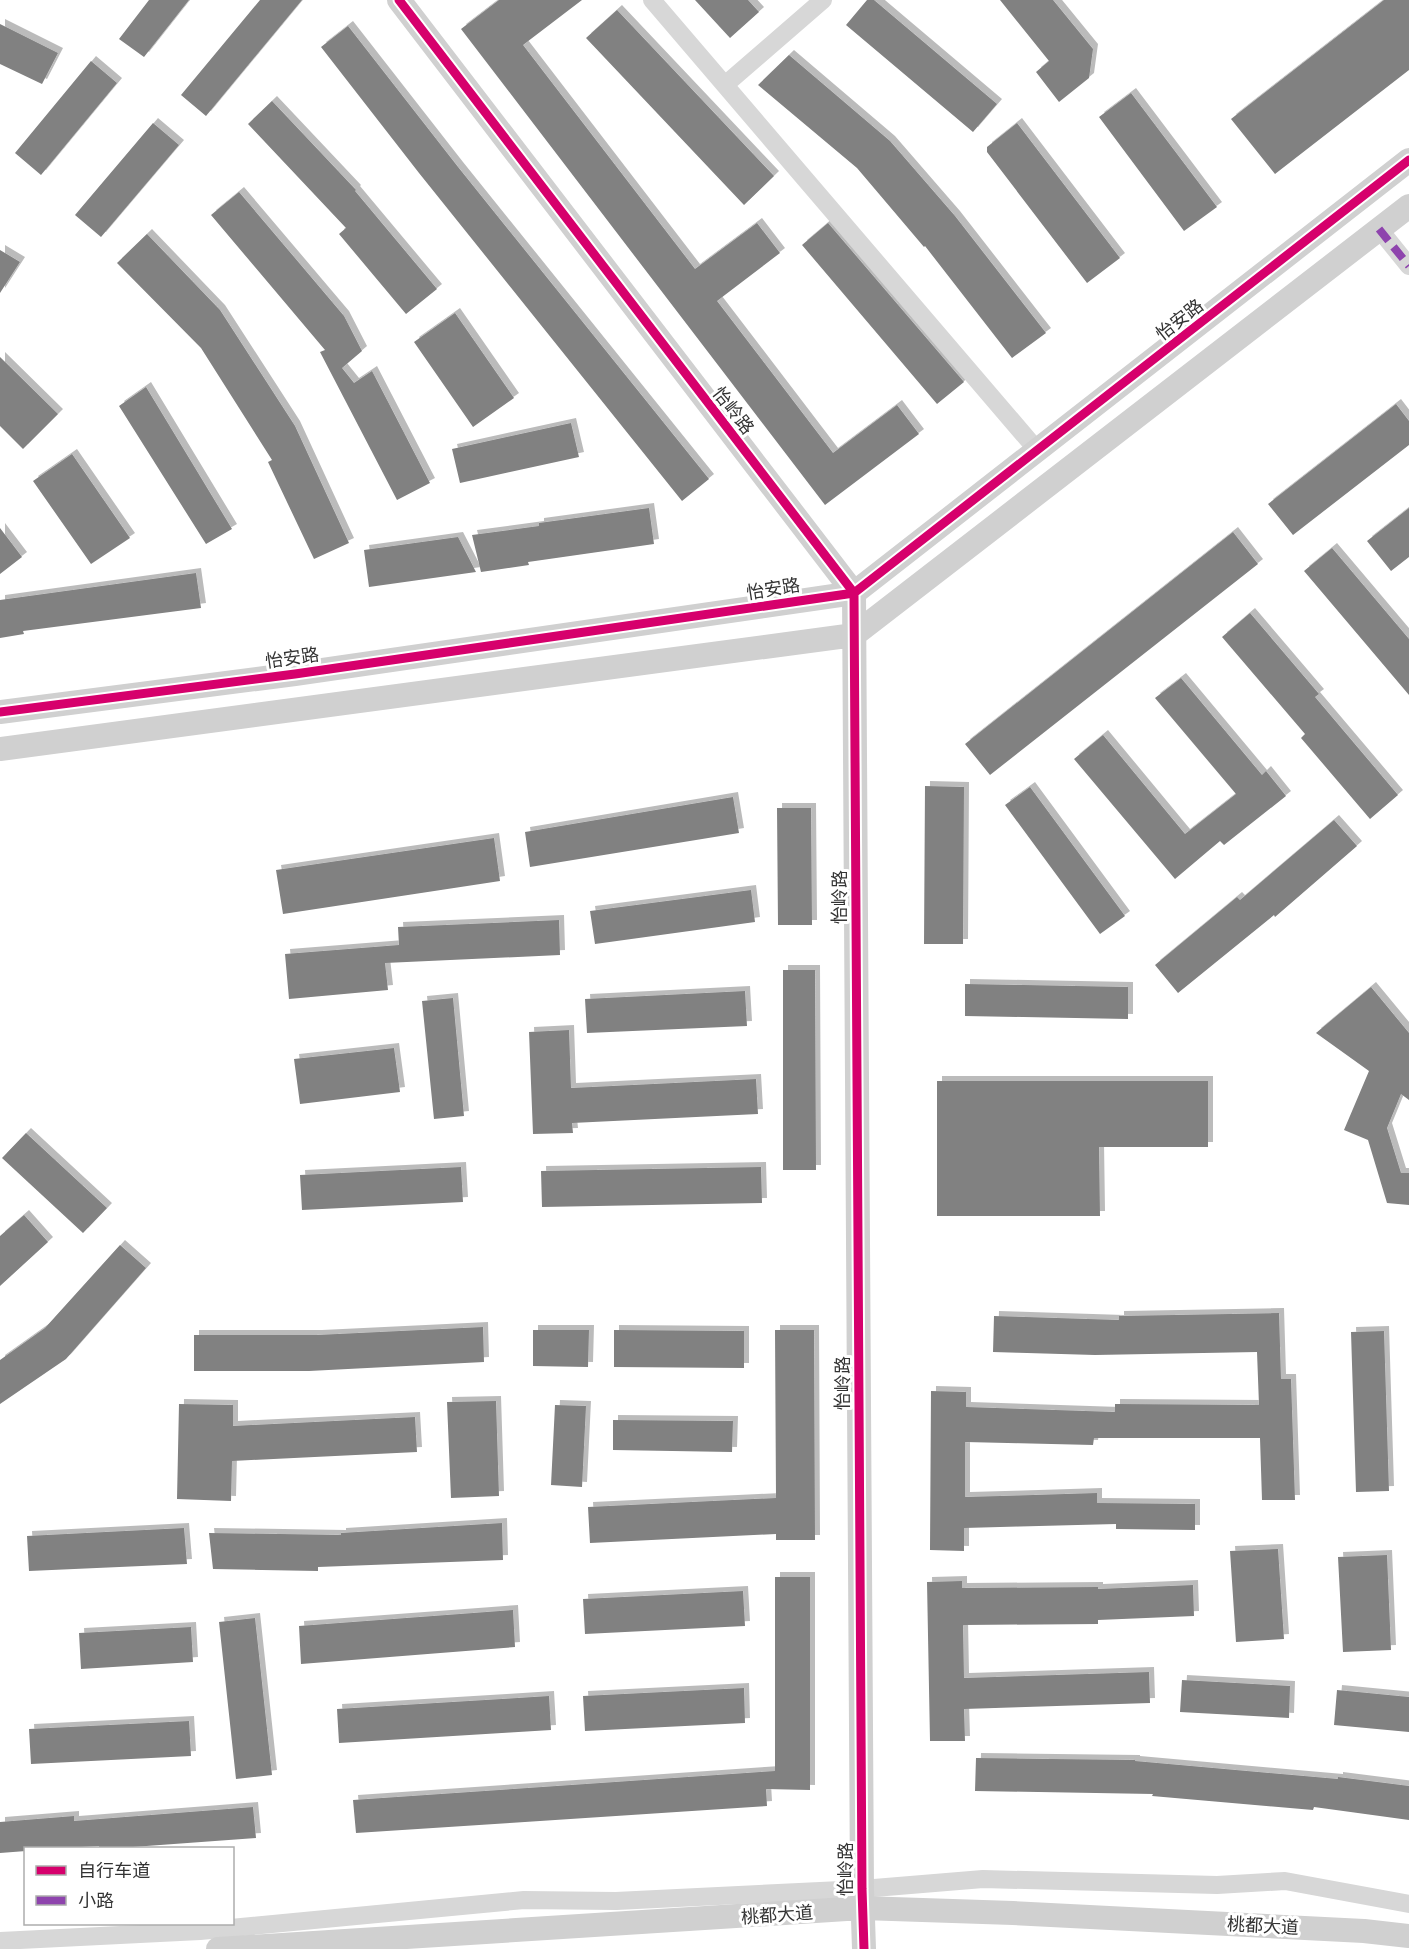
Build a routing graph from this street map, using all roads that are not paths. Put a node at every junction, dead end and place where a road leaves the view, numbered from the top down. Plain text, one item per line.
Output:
1 (399, 0) edge
2 (652, 0) edge
3 (822, 0) edge
4 (726, 84) junction
5 (1409, 160) edge
6 (1409, 206) edge
7 (1379, 229) junction
8 (1409, 266) edge
9 (1037, 450) junction
10 (854, 593) junction
11 (854, 635) junction
12 (0, 712) edge
13 (0, 749) edge
14 (862, 1899) junction
15 (1409, 1904) edge
16 (1409, 1936) edge
17 (0, 1941) edge
18 (218, 1949) edge
19 (864, 1949) edge

1 - 10 street, 怡岭路
2 - 4 street
3 - 4 street
4 - 9 street
5 - 9 street, 怡安路
6 - 7 street
7 - 8 street
7 - 11 street
9 - 10 street, 怡安路
10 - 11 street, 怡岭路
10 - 12 street, 怡安路
11 - 13 street
11 - 14 street, 怡岭路
14 - 15 street
14 - 16 street, 桃都大道
14 - 17 street
14 - 18 street, 桃都大道
14 - 19 street, 怡岭路

